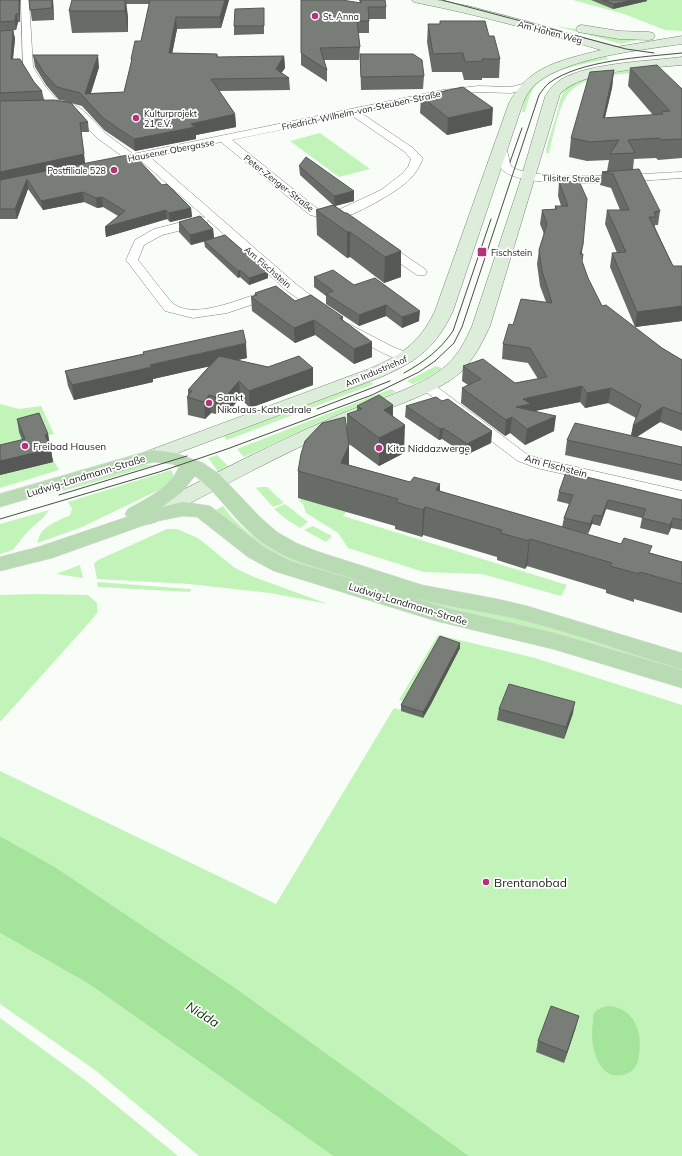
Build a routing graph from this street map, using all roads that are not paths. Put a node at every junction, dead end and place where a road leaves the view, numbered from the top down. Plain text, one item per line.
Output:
1 (25, 0) edge
2 (418, 0) edge
3 (466, 0) edge
4 (558, 34) junction
5 (682, 36) edge
6 (682, 40) edge
7 (617, 51) junction
8 (682, 61) edge
9 (570, 63) junction
10 (526, 86) junction
11 (55, 104) junction
12 (41, 105) edge
13 (353, 112) junction
14 (224, 140) junction
15 (501, 147) junction
16 (137, 157) junction
17 (105, 163) edge
18 (682, 169) edge
19 (509, 170) junction
20 (530, 172) junction
21 (682, 175) edge
22 (490, 178) junction
23 (338, 215) junction
24 (211, 218) junction
25 (351, 224) edge
26 (376, 241) edge
27 (421, 272) dead end
28 (291, 287) junction
29 (408, 358) junction
30 (427, 386) junction
31 (152, 456) junction
32 (190, 464) junction
33 (215, 481) junction
34 (682, 496) edge
35 (0, 501) edge
36 (148, 517) junction
37 (97, 534) junction
38 (0, 564) edge
39 (682, 661) edge
40 (682, 679) edge

1 - 11 street
2 - 4 main road, Am Hohen Weg
3 - 5 main road, Am Hohen Weg
4 - 7 main road, Am Hohen Weg
4 - 9 main road
6 - 7 main road, Friedrich-Wilhelm-von-Steuben-Straße
7 - 8 main road, Am Hohen Weg
7 - 9 main road, Friedrich-Wilhelm-von-Steuben-Straße
8 - 20 main road
9 - 10 main road, Friedrich-Wilhelm-von-Steuben-Straße
10 - 13 street, Friedrich-Wilhelm-von-Steuben-Straße
10 - 15 main road, Am Industriehof
11 - 12 street
11 - 16 street, Am Fischstein
13 - 14 street, Friedrich-Wilhelm-von-Steuben-Straße
13 - 23 street, Peter-Zenger-Straße
14 - 16 street, Hausener Obergasse
14 - 23 street, Peter-Zenger-Straße
15 - 19 street
15 - 22 main road, Am Industriehof
16 - 17 street, Hausener Obergasse
16 - 24 street, Am Fischstein
18 - 20 street, Tilsiter Straße
19 - 20 street, Tilsiter Straße
19 - 22 street
20 - 21 street, Tilsiter Straße
20 - 30 main road
22 - 29 main road, Am Industriehof
23 - 25 street, Peter-Zenger-Straße
24 - 28 street, Am Fischstein
24 - 28 street
26 - 27 street
28 - 29 street, Am Fischstein
29 - 31 main road, Am Industriehof
30 - 33 main road
30 - 34 street, Am Fischstein
31 - 32 main road, Ludwig-Landmann-Straße
31 - 35 main road, Ludwig-Landmann-Straße
32 - 33 main road, Ludwig-Landmann-Straße
32 - 37 main road
33 - 36 main road, Ludwig-Landmann-Straße
33 - 39 main road, Ludwig-Landmann-Straße
36 - 37 main road, Ludwig-Landmann-Straße
36 - 40 main road, Ludwig-Landmann-Straße
37 - 38 main road, Ludwig-Landmann-Straße

